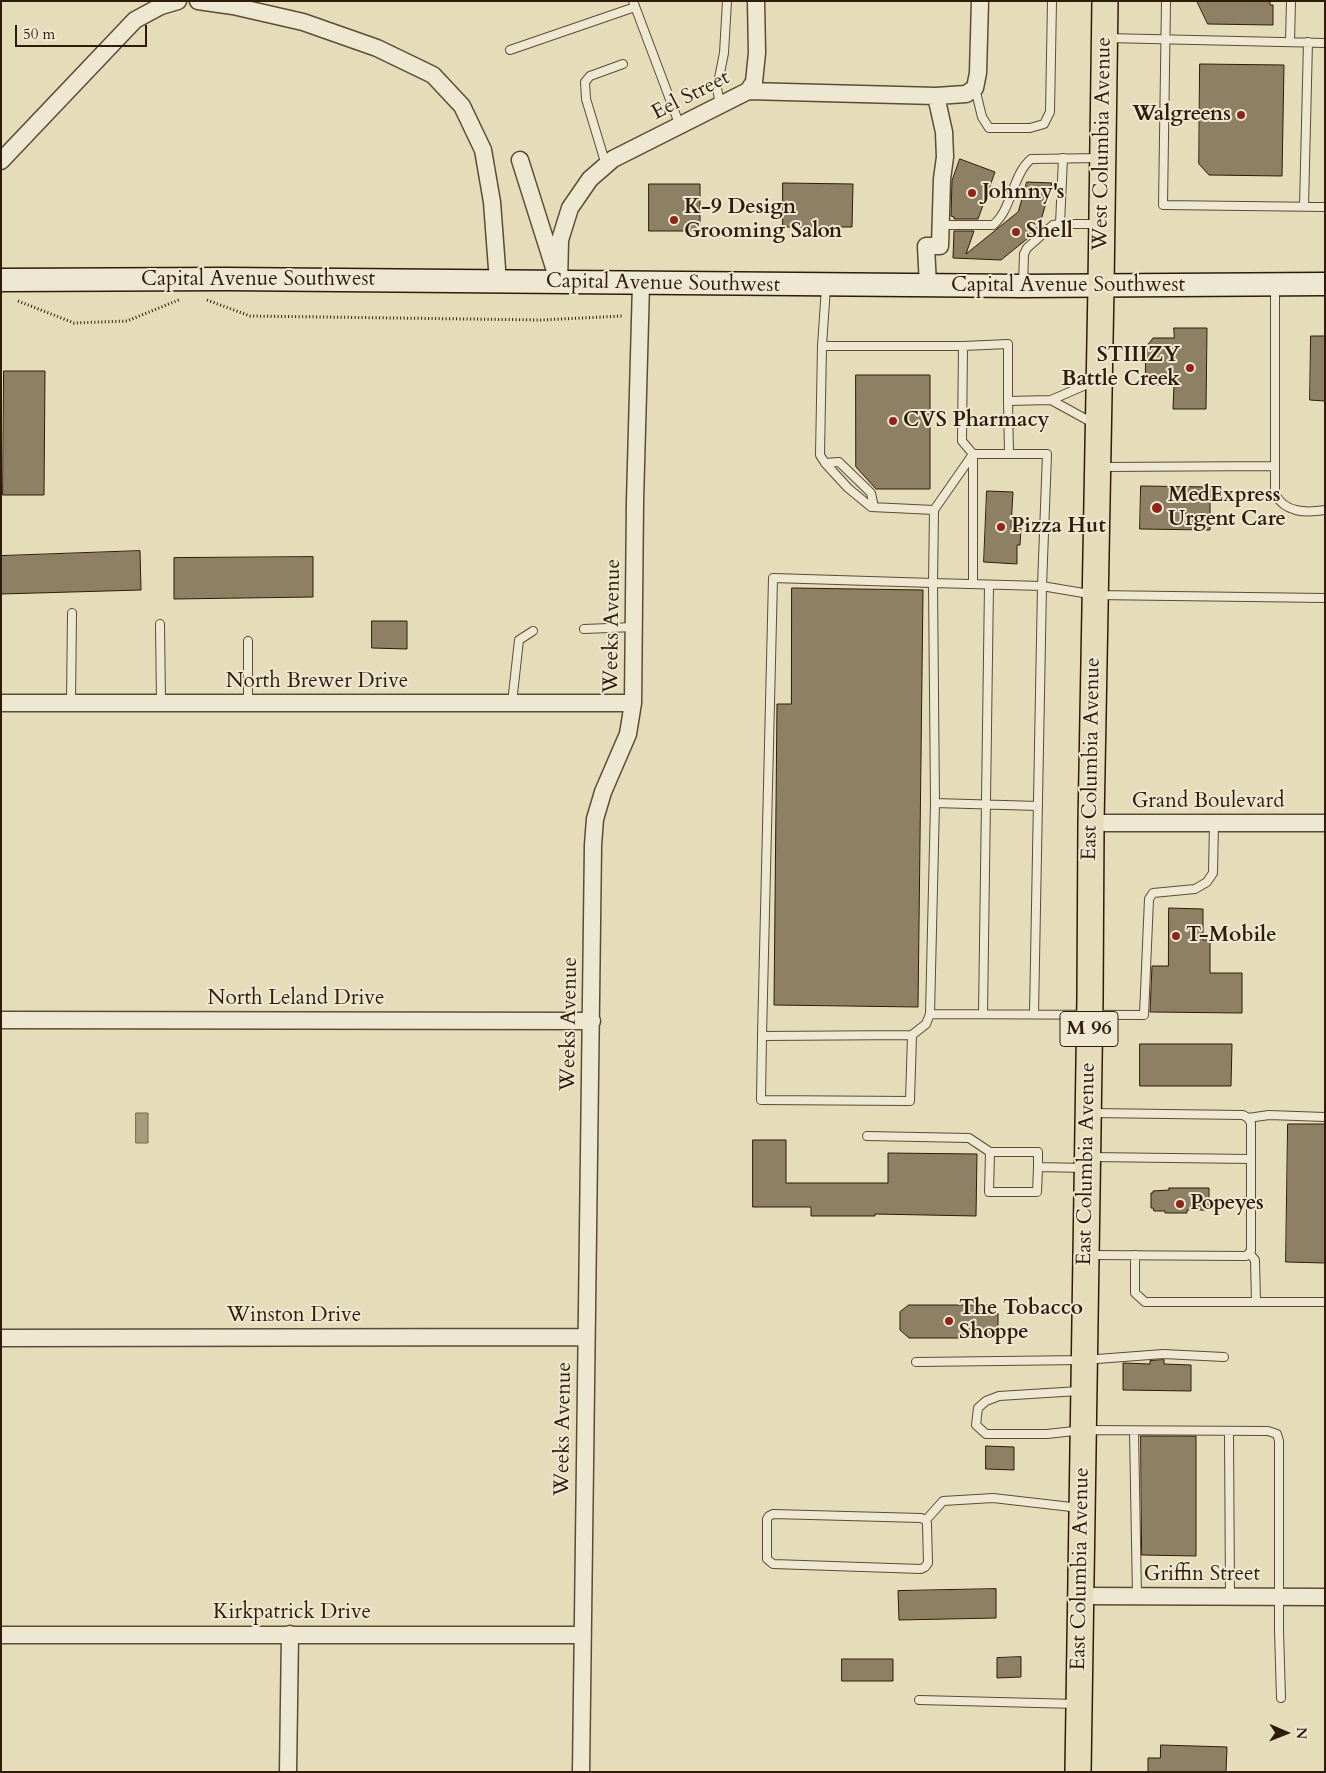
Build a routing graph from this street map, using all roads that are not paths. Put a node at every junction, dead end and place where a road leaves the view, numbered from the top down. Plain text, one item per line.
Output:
1 (178, 1) edge
2 (198, 1) edge
3 (727, 1) edge
4 (756, 1) edge
5 (980, 1) edge
6 (1052, 1) edge
7 (1105, 1) edge
8 (1166, 1) edge
9 (1291, 1) edge
10 (634, 4) edge
11 (1104, 38) junction
12 (1165, 40) junction
13 (1290, 42) junction
14 (1308, 42) junction
15 (1325, 43) edge
16 (510, 50) dead end
17 (623, 64) dead end
18 (975, 88) junction
19 (748, 91) junction
20 (936, 96) junction
21 (720, 106) junction
22 (680, 126) junction
23 (1063, 158) junction
24 (1102, 158) junction
25 (520, 160) dead end
26 (1, 161) edge
27 (606, 165) junction
28 (1304, 206) junction
29 (1325, 207) edge
30 (1060, 224) junction
31 (1102, 224) junction
32 (940, 225) junction
33 (498, 282) junction
34 (559, 283) junction
35 (641, 284) junction
36 (1275, 284) junction
37 (1325, 284) edge
38 (826, 285) junction
39 (928, 286) junction
40 (1022, 286) junction
41 (1101, 286) junction
42 (6, 289) edge
43 (822, 346) junction
44 (963, 346) junction
45 (1100, 379) junction
46 (1051, 400) junction
47 (1008, 401) junction
48 (1099, 426) junction
49 (973, 454) junction
50 (1009, 454) junction
51 (825, 463) junction
52 (1275, 466) junction
53 (1098, 467) junction
54 (874, 507) junction
55 (934, 510) junction
56 (1325, 510) edge
57 (933, 583) junction
58 (973, 584) junction
59 (990, 585) junction
60 (1042, 586) junction
61 (1095, 595) junction
62 (1325, 598) edge
63 (72, 613) dead end
64 (160, 624) dead end
65 (634, 627) junction
66 (584, 629) dead end
67 (533, 631) dead end
68 (248, 641) dead end
69 (1, 703) edge
70 (71, 703) junction
71 (161, 703) junction
72 (248, 703) junction
73 (512, 703) junction
74 (633, 703) junction
75 (935, 803) junction
76 (986, 804) junction
77 (1038, 806) junction
78 (1091, 823) junction
79 (1214, 823) junction
80 (1325, 823) edge
81 (930, 1014) junction
82 (983, 1014) junction
83 (1034, 1014) junction
84 (1090, 1016) junction
85 (1, 1020) edge
86 (592, 1021) junction
87 (912, 1035) junction
88 (762, 1036) junction
89 (1088, 1113) junction
90 (1325, 1117) edge
91 (1248, 1118) junction
92 (867, 1136) dead end
93 (990, 1152) junction
94 (1251, 1160) junction
95 (1087, 1163) junction
96 (1038, 1167) junction
97 (1250, 1254) junction
98 (1086, 1255) junction
99 (1135, 1255) junction
100 (1256, 1302) junction
101 (1325, 1302) edge
102 (1, 1338) edge
103 (586, 1338) junction
104 (1224, 1357) dead end
105 (1084, 1360) junction
106 (916, 1362) dead end
107 (1084, 1390) junction
108 (1083, 1430) junction
109 (1134, 1431) junction
110 (1229, 1432) junction
111 (1082, 1508) junction
112 (926, 1520) junction
113 (1080, 1596) junction
114 (1138, 1596) junction
115 (1230, 1596) junction
116 (1279, 1597) junction
117 (1325, 1597) edge
118 (290, 1634) junction
119 (1, 1635) edge
120 (582, 1635) junction
121 (1281, 1698) dead end
122 (919, 1700) dead end
123 (1079, 1704) junction
124 (288, 1772) edge
125 (581, 1772) edge
126 (1078, 1772) edge

1 - 26 street
2 - 33 street
3 - 21 lane
4 - 19 street
5 - 18 street
6 - 18 lane
7 - 11 main road, West Columbia Avenue / M 96
8 - 12 lane
9 - 13 lane
10 - 16 lane
10 - 22 lane
11 - 12 lane
11 - 24 main road, West Columbia Avenue / M 96
12 - 13 lane
12 - 28 lane
13 - 14 lane
14 - 15 lane
14 - 28 lane
17 - 27 lane
18 - 20 street, Eel Street
19 - 20 street, Eel Street
19 - 21 street, Eel Street
20 - 32 street
21 - 22 street, Eel Street
22 - 27 street, Eel Street
23 - 24 lane
23 - 30 lane
23 - 32 lane
24 - 31 main road, West Columbia Avenue / M 96
25 - 34 street
27 - 34 street, Eel Street
28 - 29 lane
30 - 31 lane
30 - 40 lane
31 - 41 main road, West Columbia Avenue / M 96
32 - 39 street
33 - 34 main road, Capital Avenue Southwest
33 - 42 main road, Capital Avenue Southwest
34 - 35 main road, Capital Avenue Southwest
35 - 38 main road, Capital Avenue Southwest
35 - 65 street, Weeks Avenue
36 - 37 main road, Capital Avenue Southwest
36 - 41 main road, Capital Avenue Southwest
36 - 52 lane
38 - 39 main road, Capital Avenue Southwest
38 - 43 lane
39 - 40 main road, Capital Avenue Southwest
40 - 41 main road, Capital Avenue Southwest
41 - 45 main road, East Columbia Avenue / M 96
43 - 44 lane
43 - 51 lane
44 - 47 lane
44 - 49 lane
45 - 46 lane
45 - 48 main road, East Columbia Avenue / M 96
46 - 47 lane
46 - 48 lane
47 - 50 lane
48 - 53 main road, East Columbia Avenue / M 96
49 - 50 lane
49 - 55 lane
49 - 58 lane
50 - 60 lane
51 - 54 lane
51 - 54 lane
52 - 53 lane
52 - 56 lane
53 - 61 main road, East Columbia Avenue / M 96
54 - 55 lane
55 - 57 lane
57 - 58 lane
57 - 75 lane
57 - 88 lane
58 - 59 lane
59 - 60 lane
59 - 76 lane
60 - 61 lane
60 - 77 lane
61 - 62 lane
61 - 78 main road, East Columbia Avenue / M 96
63 - 70 lane
64 - 71 lane
65 - 66 lane
65 - 74 street, Weeks Avenue
67 - 73 lane
68 - 72 lane
69 - 70 street, North Brewer Drive
70 - 71 street, North Brewer Drive
71 - 72 street, North Brewer Drive
72 - 73 street, North Brewer Drive
73 - 74 street, North Brewer Drive
74 - 86 street, Weeks Avenue
75 - 76 lane
75 - 81 lane
76 - 77 lane
76 - 82 lane
77 - 83 lane
78 - 79 street, Grand Boulevard
78 - 84 main road, East Columbia Avenue / M 96
79 - 80 street, Grand Boulevard
79 - 84 lane
81 - 82 lane
81 - 87 lane
82 - 83 lane
83 - 84 lane
84 - 89 main road, East Columbia Avenue / M 96
85 - 86 street, North Leland Drive
86 - 103 street, Weeks Avenue
87 - 88 lane
87 - 88 lane
89 - 91 lane
89 - 95 main road, East Columbia Avenue / M 96
90 - 91 lane
91 - 94 lane
92 - 93 lane
93 - 96 lane
93 - 96 lane
94 - 95 lane
94 - 97 lane
95 - 96 lane
95 - 98 main road, East Columbia Avenue / M 96
97 - 99 lane
97 - 100 lane
98 - 99 lane
98 - 105 main road, East Columbia Avenue / M 96
99 - 100 lane
100 - 101 lane
102 - 103 street, Winston Drive
103 - 120 street, Weeks Avenue
104 - 105 lane
105 - 106 lane
105 - 107 main road, East Columbia Avenue / M 96
107 - 108 main road, East Columbia Avenue / M 96
107 - 108 lane
108 - 109 lane
108 - 111 main road, East Columbia Avenue / M 96
109 - 110 lane
109 - 114 lane
110 - 115 lane
110 - 116 lane
111 - 112 lane
111 - 113 main road, East Columbia Avenue / M 96
112 - 112 lane
113 - 114 street, Griffin Street
113 - 123 main road, East Columbia Avenue / M 96
114 - 115 street, Griffin Street
115 - 116 street, Griffin Street
116 - 117 street, Griffin Street
116 - 121 lane
118 - 119 street, Kirkpatrick Drive
118 - 120 street, Kirkpatrick Drive
118 - 124 street
120 - 125 street, Weeks Avenue
122 - 123 lane
123 - 126 main road, East Columbia Avenue / M 96

